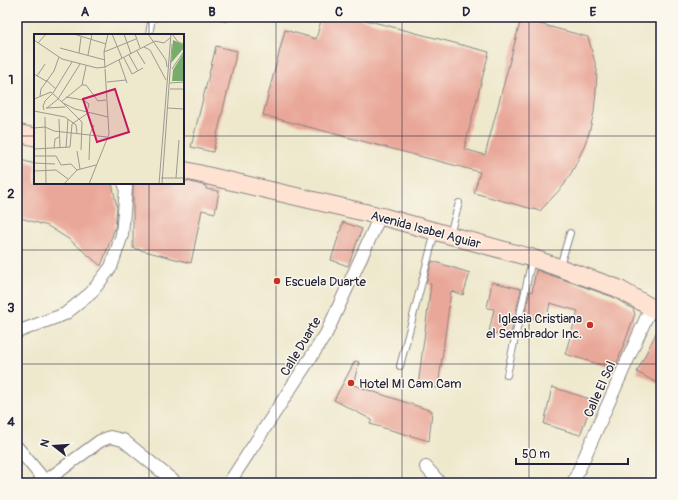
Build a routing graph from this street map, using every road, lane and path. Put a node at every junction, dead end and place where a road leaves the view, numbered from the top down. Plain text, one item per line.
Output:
1 (152, 17) edge
2 (149, 34) edge
3 (17, 133) edge
4 (34, 137) edge
5 (184, 170) edge
6 (124, 184) edge
7 (459, 203) dead end
8 (380, 216) junction
9 (442, 233) junction
10 (570, 233) dead end
11 (532, 258) junction
12 (559, 267) junction
13 (656, 310) edge
14 (17, 332) edge
15 (400, 366) dead end
16 (508, 375) dead end
17 (17, 447) edge
18 (426, 467) dead end
19 (44, 482) edge
20 (176, 483) edge
21 (229, 483) edge
22 (440, 483) edge
23 (573, 483) edge

1 - 2 lane
3 - 4 main road
5 - 8 main road, Avenida Isabel Aguiar
6 - 14 street
7 - 9 lane
8 - 9 main road, Avenida Isabel Aguiar
8 - 21 street, Calle Duarte
9 - 11 main road, Avenida Isabel Aguiar
9 - 15 lane
10 - 12 lane
11 - 12 main road, Avenida Isabel Aguiar
11 - 16 lane
12 - 13 main road, Avenida Isabel Aguiar
13 - 23 street, Calle El Sol
17 - 19 street
18 - 22 street
19 - 20 street

